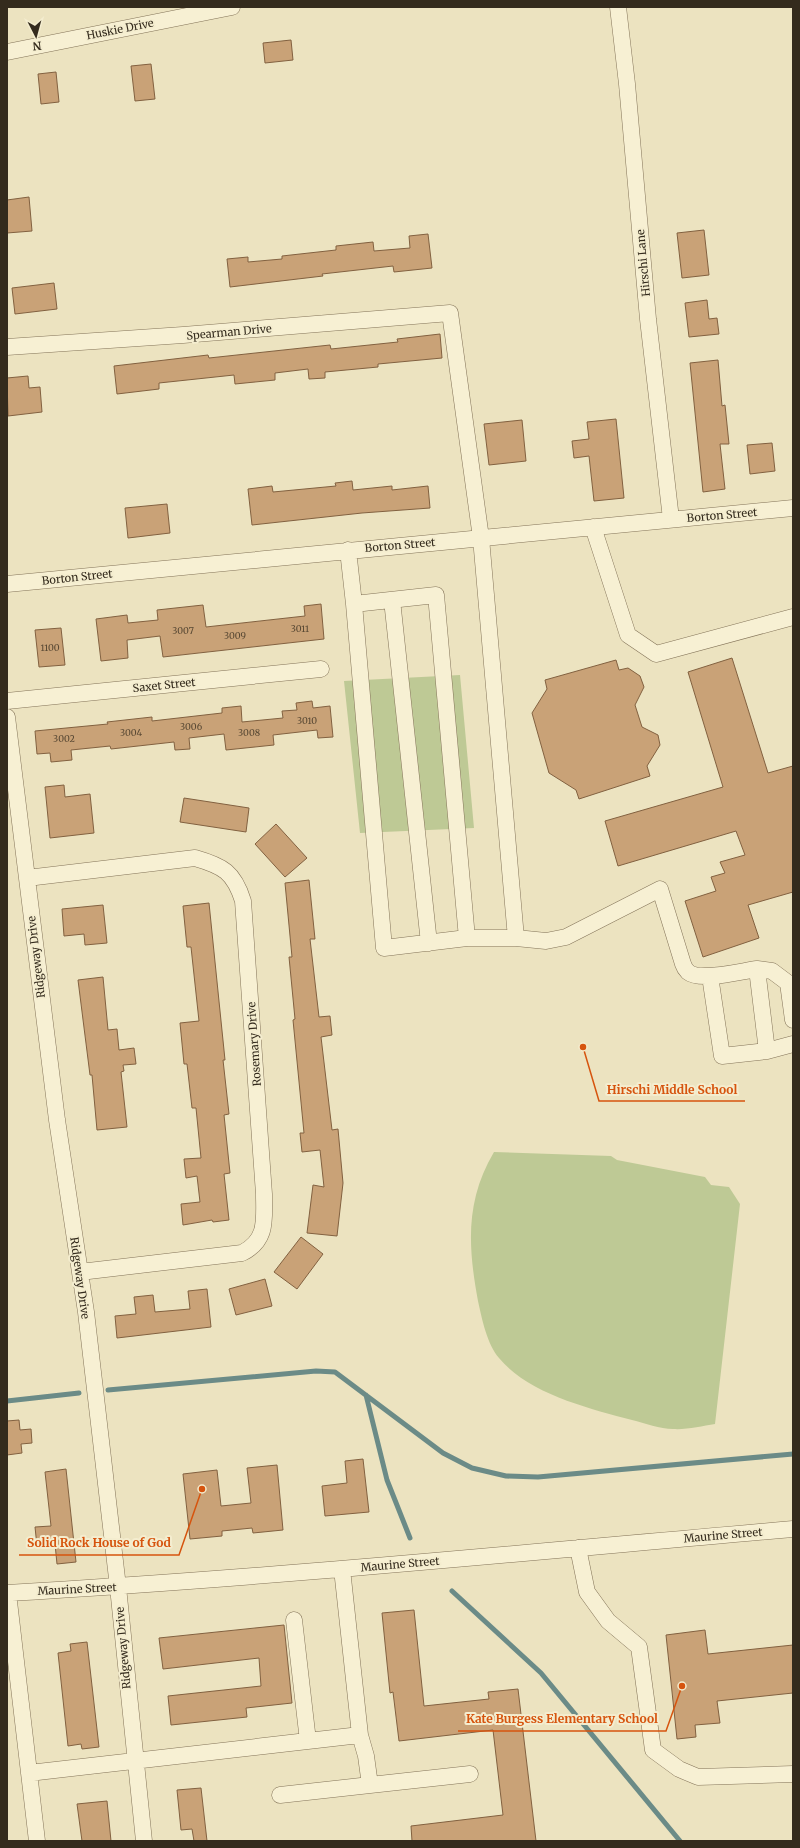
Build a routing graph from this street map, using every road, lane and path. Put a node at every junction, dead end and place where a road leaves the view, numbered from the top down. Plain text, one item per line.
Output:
1 (232, 7) edge
2 (618, 7) edge
3 (7, 52) edge
4 (7, 347) edge
5 (793, 508) edge
6 (671, 520) junction
7 (593, 527) junction
8 (481, 538) junction
9 (348, 550) junction
10 (7, 584) edge
11 (392, 600) junction
12 (354, 604) junction
13 (793, 617) edge
14 (321, 669) dead end
15 (7, 701) edge
16 (7, 717) edge
17 (27, 878) junction
18 (467, 938) junction
19 (516, 938) junction
20 (429, 943) junction
21 (757, 969) junction
22 (710, 976) junction
23 (793, 1020) edge
24 (793, 1044) edge
25 (767, 1051) junction
26 (80, 1272) junction
27 (793, 1529) edge
28 (578, 1548) junction
29 (342, 1569) junction
30 (118, 1587) junction
31 (8, 1593) edge
32 (294, 1620) dead end
33 (360, 1735) junction
34 (308, 1741) junction
35 (135, 1761) junction
36 (29, 1773) junction
37 (470, 1774) dead end
38 (793, 1774) edge
39 (370, 1785) junction
40 (280, 1795) dead end
41 (37, 1841) edge
42 (144, 1841) edge

1 - 3 street, Huskie Drive
2 - 6 street, Hirschi Lane
4 - 8 street, Spearman Drive
5 - 6 street, Borton Street
6 - 7 street, Borton Street
7 - 8 street, Borton Street
7 - 13 street
8 - 9 street, Borton Street
8 - 19 street
9 - 10 street, Borton Street
9 - 12 street
11 - 12 street
11 - 18 street
11 - 20 street
12 - 20 street
14 - 15 street, Saxet Street
16 - 17 street, Ridgeway Drive
17 - 26 street, Ridgeway Drive
17 - 26 street, Rosemary Drive
18 - 19 street
18 - 20 street
19 - 22 street
21 - 22 street
21 - 23 street
21 - 25 street
22 - 25 street
24 - 25 street
26 - 30 street, Ridgeway Drive
27 - 28 street, Maurine Street
28 - 29 street, Maurine Street
28 - 38 street
29 - 30 street, Maurine Street
29 - 33 street
30 - 31 street, Maurine Street
30 - 35 street, Ridgeway Drive
31 - 36 street
32 - 34 street
33 - 34 street
33 - 39 street
34 - 35 street
35 - 36 street
35 - 42 street, Ridgeway Drive
36 - 41 street
37 - 39 street
39 - 40 street

